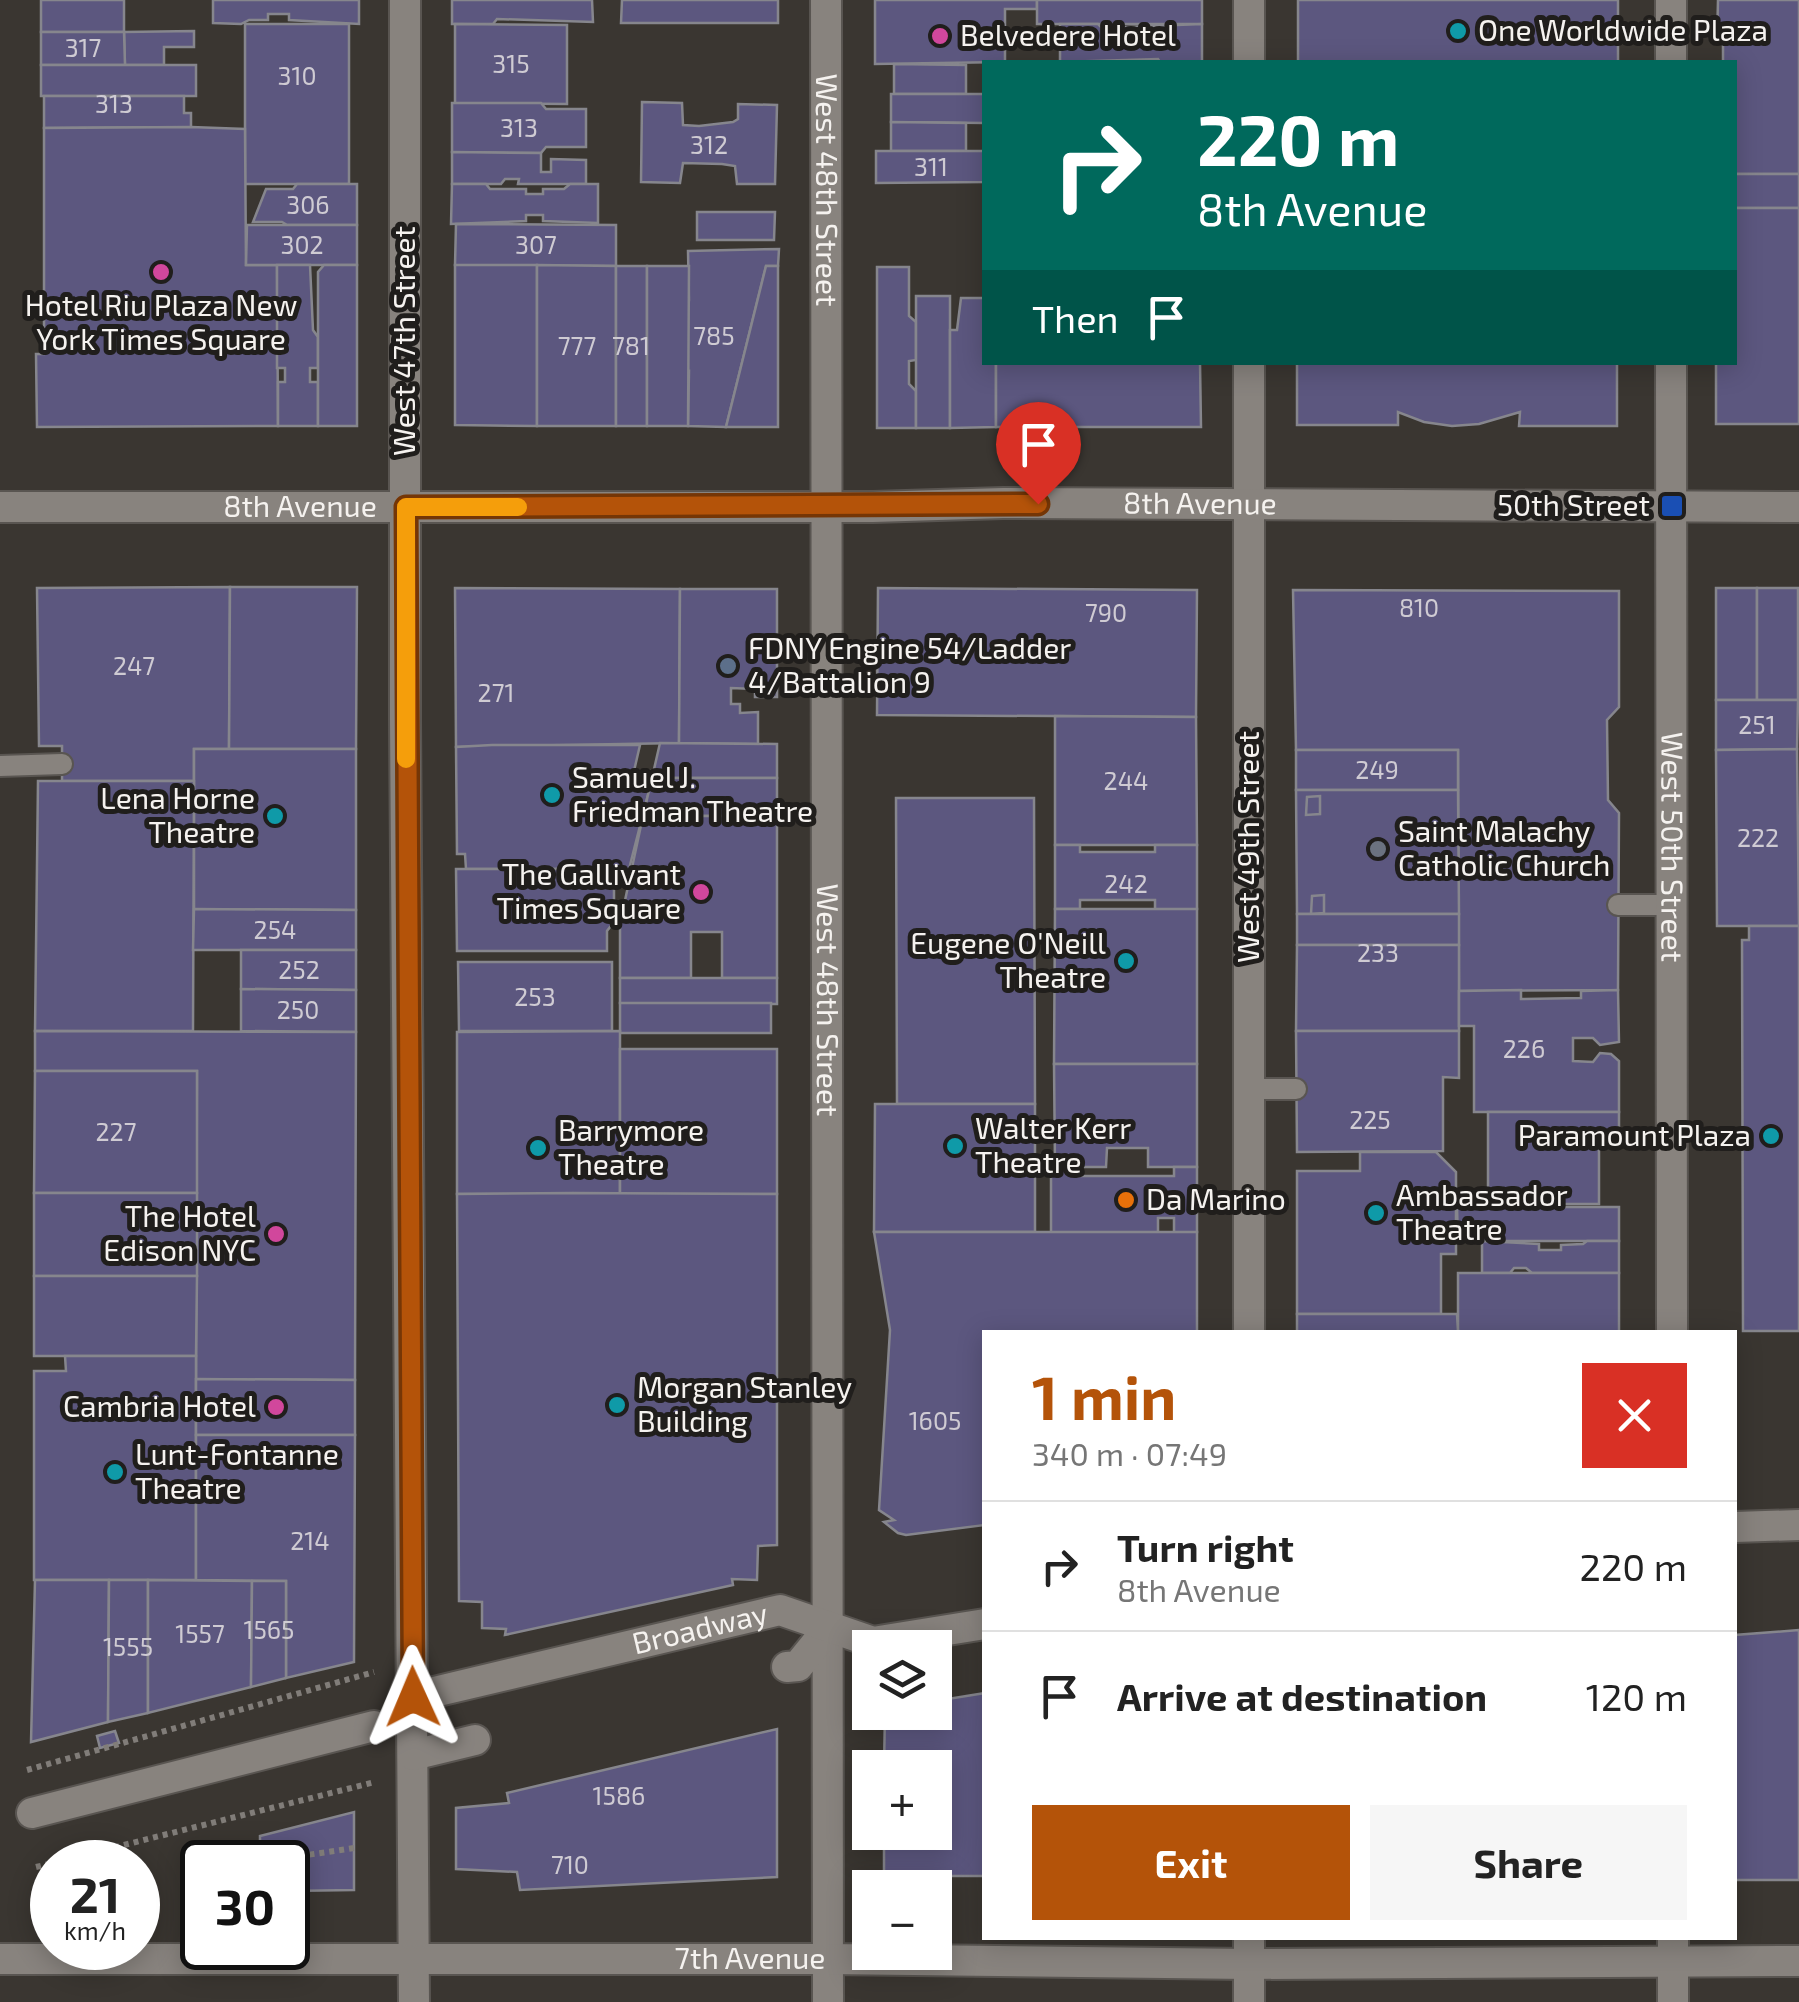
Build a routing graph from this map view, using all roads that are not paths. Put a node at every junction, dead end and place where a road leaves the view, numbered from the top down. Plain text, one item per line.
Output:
1 (405, 0) edge
2 (826, 0) edge
3 (1249, 0) edge
4 (1671, 0) edge
5 (1249, 60) edge
6 (1671, 60) edge
7 (1249, 365) edge
8 (1672, 365) edge
9 (1249, 504) junction
10 (0, 507) edge
11 (406, 507) junction
12 (826, 507) junction
13 (1672, 507) junction
14 (1799, 507) edge
15 (62, 764) dead end
16 (0, 766) edge
17 (1618, 905) dead end
18 (1672, 905) junction
19 (1249, 1089) junction
20 (1296, 1089) dead end
21 (1250, 1330) edge
22 (1672, 1330) edge
23 (1799, 1524) edge
24 (1737, 1527) edge
25 (982, 1624) edge
26 (828, 1629) junction
27 (787, 1667) dead end
28 (413, 1697) junction
29 (374, 1726) dead end
30 (474, 1740) dead end
31 (413, 1755) junction
32 (32, 1813) dead end
33 (1673, 1950) edge
34 (1249, 1951) edge
35 (828, 1958) junction
36 (0, 1959) edge
37 (414, 1961) junction
38 (1799, 1961) edge
39 (414, 2002) edge
40 (828, 2002) edge
41 (1249, 2002) edge
42 (1673, 2002) edge

1 - 11 main road, West 47th Street
2 - 12 main road, West 48th Street
3 - 5 main road
4 - 6 main road
7 - 9 main road, West 49th Street
8 - 13 main road, West 50th Street
9 - 12 main road, 8th Avenue
9 - 13 main road, 8th Avenue
9 - 19 main road, West 49th Street
10 - 11 main road, 8th Avenue
11 - 12 main road, 8th Avenue
11 - 28 main road, West 47th Street
12 - 26 main road, West 48th Street
13 - 14 main road, 8th Avenue
13 - 18 main road, West 50th Street
15 - 16 lane
17 - 18 lane
18 - 22 main road, West 50th Street
19 - 20 lane
19 - 21 main road, West 49th Street
23 - 24 main road
25 - 26 main road, Broadway
26 - 27 main road
26 - 28 main road, Broadway
26 - 35 main road, West 48th Street
28 - 31 main road, West 47th Street
29 - 32 main road
30 - 31 main road
31 - 37 main road, West 47th Street
33 - 34 main road, 7th Avenue
33 - 38 main road, 7th Avenue
33 - 42 main road
34 - 35 main road, 7th Avenue
34 - 41 main road
35 - 37 main road, 7th Avenue
35 - 40 main road, West 48th Street
36 - 37 main road, 7th Avenue
37 - 39 main road, West 47th Street

